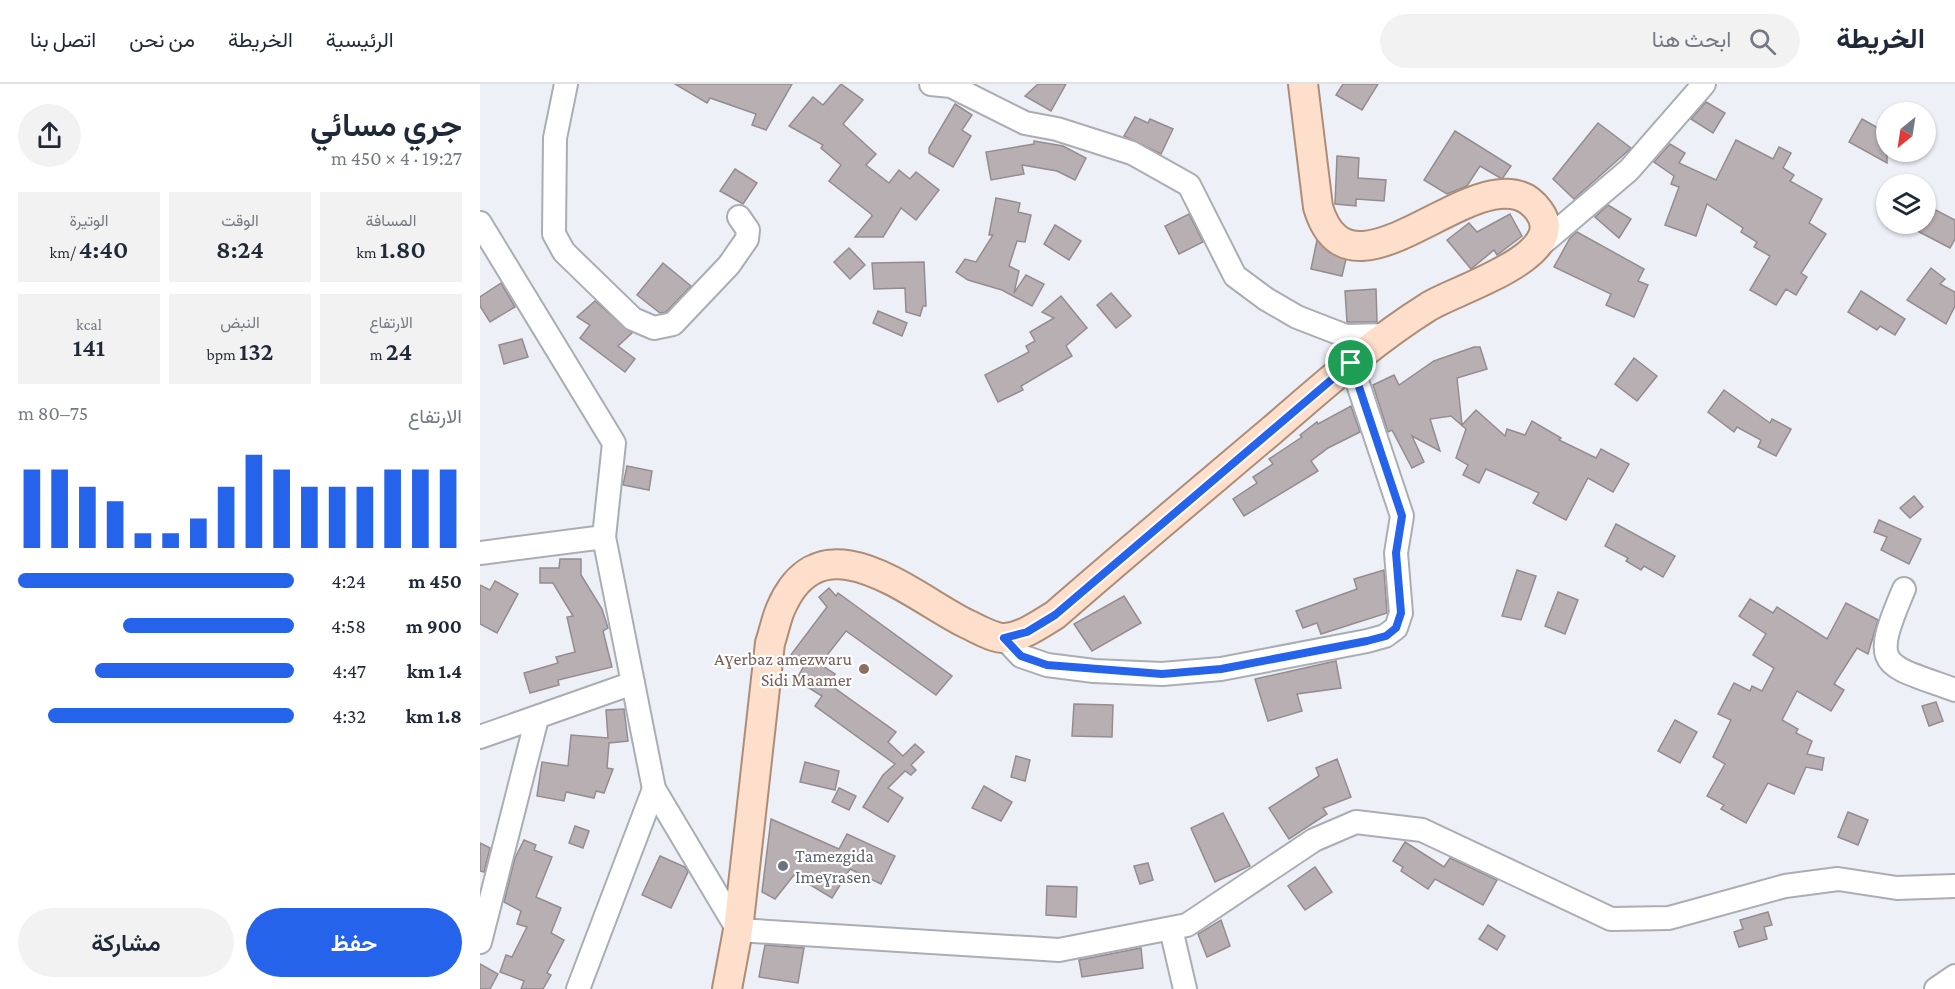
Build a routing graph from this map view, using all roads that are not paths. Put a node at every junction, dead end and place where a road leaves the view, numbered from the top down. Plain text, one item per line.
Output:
1 (566, 84) edge
2 (931, 84) edge
3 (1303, 84) edge
4 (1704, 84) edge
5 (739, 217) dead end
6 (481, 229) edge
7 (1537, 248) junction
8 (1390, 335) junction
9 (1351, 363) junction
10 (604, 537) junction
11 (480, 553) edge
12 (1904, 589) dead end
13 (1004, 638) junction
14 (633, 682) junction
15 (1955, 690) edge
16 (537, 718) junction
17 (480, 737) edge
18 (654, 789) junction
19 (1955, 886) edge
20 (1171, 929) junction
21 (738, 930) junction
22 (480, 942) edge
23 (1955, 976) edge
24 (578, 989) edge
25 (728, 989) edge
26 (1185, 989) edge
27 (1936, 989) edge

1 - 5 street
2 - 8 street
3 - 7 main road
4 - 7 street
6 - 10 street
7 - 8 main road
8 - 9 main road
9 - 13 main road
9 - 13 street
10 - 11 street
10 - 14 street
12 - 15 street
13 - 21 main road
14 - 16 street
14 - 18 street
16 - 17 street
16 - 22 street
18 - 21 street
18 - 24 street
19 - 20 street
20 - 21 street
20 - 26 street
21 - 25 main road
23 - 27 street

